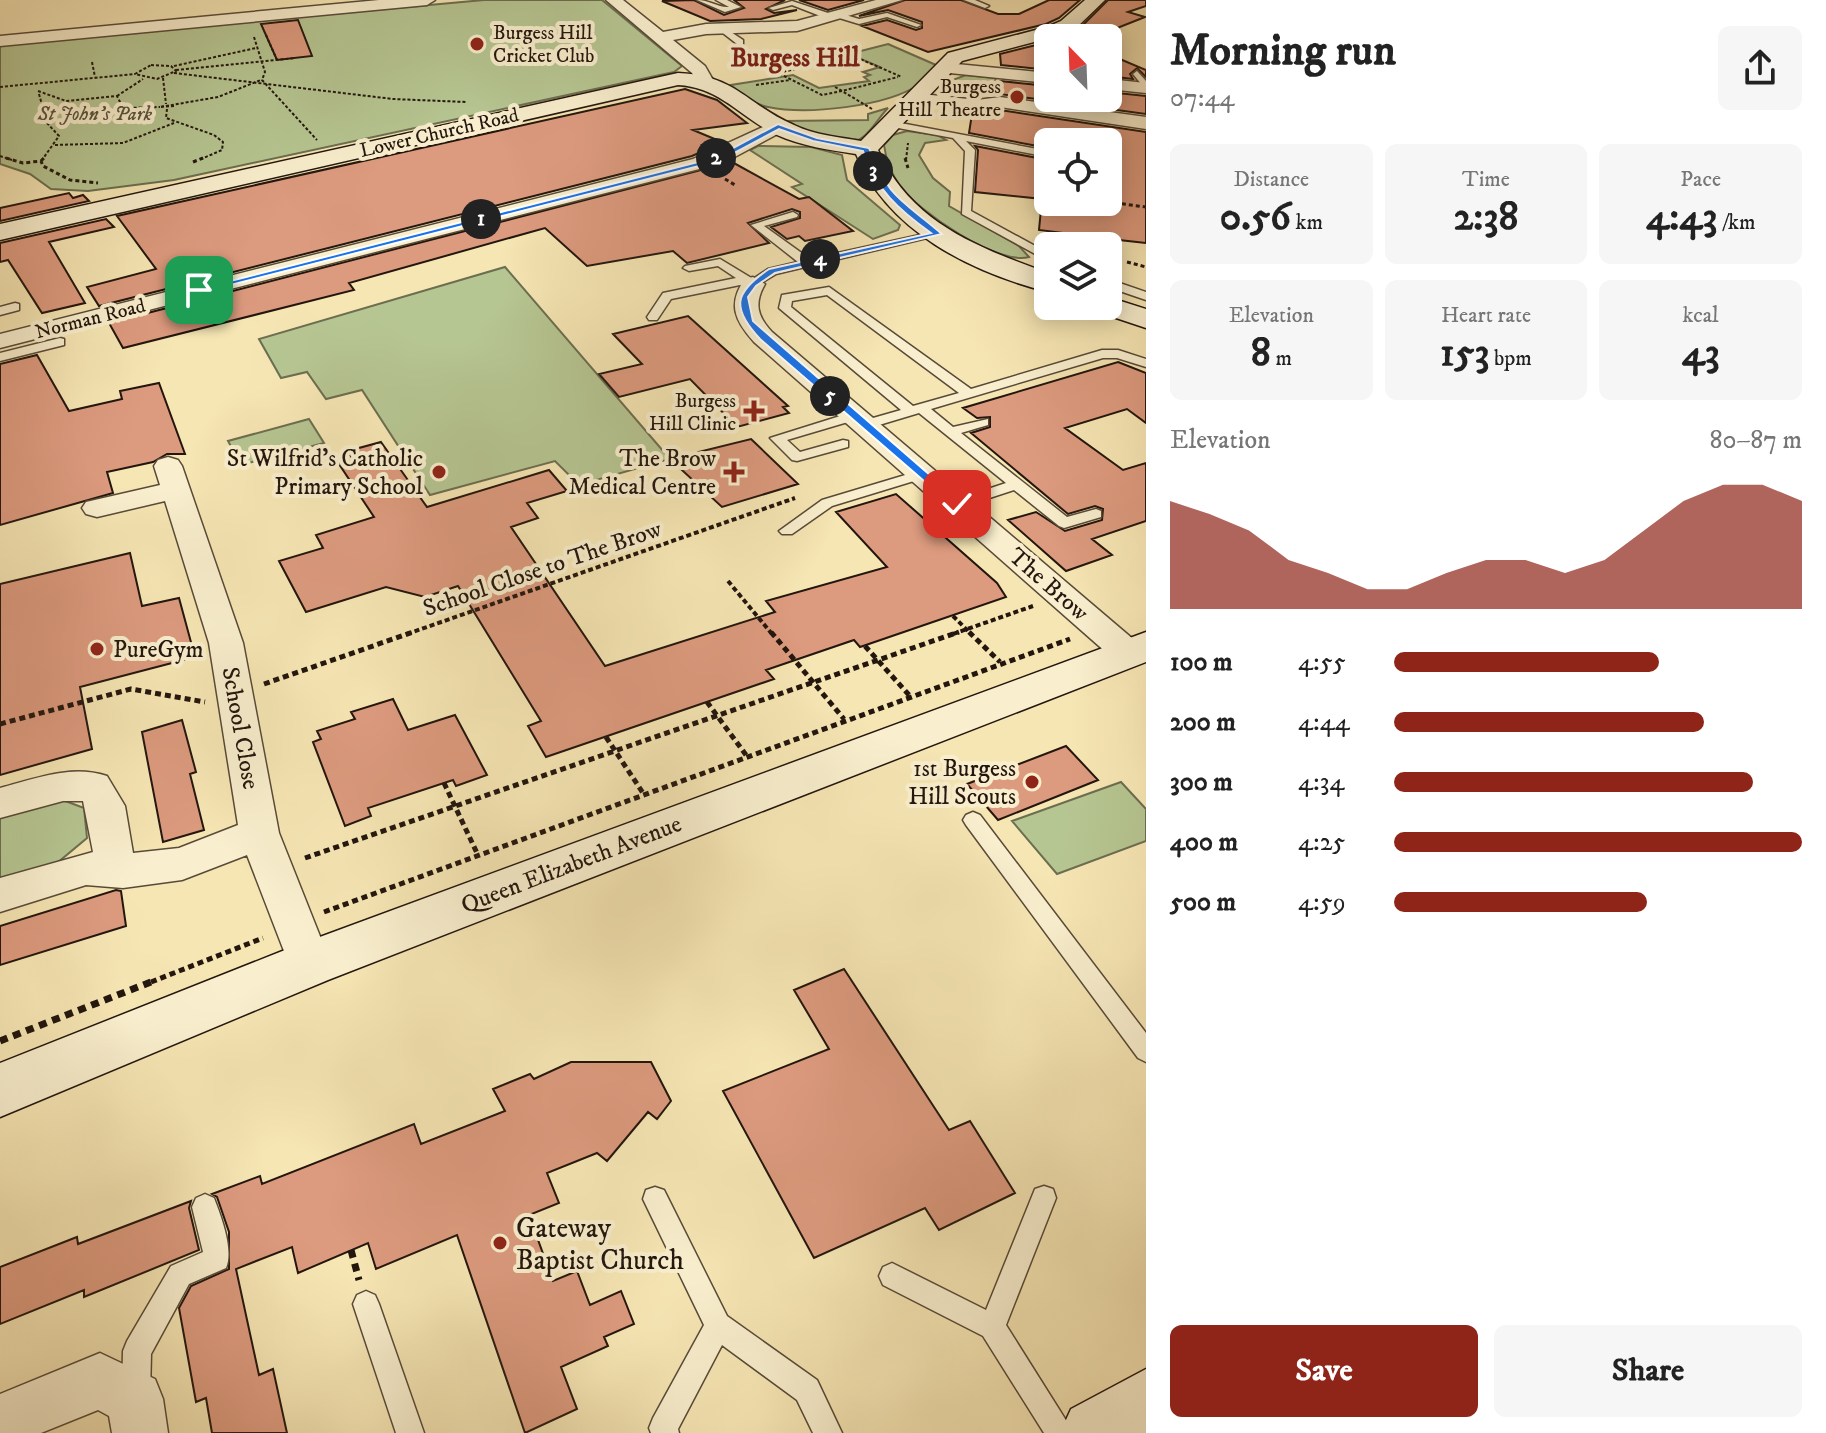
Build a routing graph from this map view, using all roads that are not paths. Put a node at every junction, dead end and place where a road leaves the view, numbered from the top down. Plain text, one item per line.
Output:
1 (427, 0) edge
2 (614, 0) edge
3 (701, 0) edge
4 (720, 0) edge
5 (894, 0) edge
6 (968, 0) edge
7 (1091, 1) edge
8 (985, 6) dead end
9 (773, 8) dead end
10 (835, 16) junction
11 (917, 25) dead end
12 (722, 28) junction
13 (661, 37) junction
14 (0, 41) edge
15 (740, 42) dead end
16 (946, 68) junction
17 (1034, 77) edge
18 (704, 80) junction
19 (1143, 83) edge
20 (1122, 84) edge
21 (913, 98) junction
22 (882, 116) junction
23 (1146, 123) edge
24 (778, 126) junction
25 (956, 136) junction
26 (1034, 145) edge
27 (866, 149) junction
28 (1034, 151) edge
29 (793, 215) dead end
30 (0, 232) edge
31 (938, 234) junction
32 (806, 262) junction
33 (1034, 264) edge
34 (689, 268) dead end
35 (1034, 268) edge
36 (753, 284) junction
37 (1122, 288) edge
38 (1146, 296) edge
39 (15, 307) dead end
40 (0, 311) edge
41 (1122, 311) edge
42 (653, 317) dead end
43 (1146, 319) edge
44 (1, 341) edge
45 (60, 342) dead end
46 (0, 357) edge
47 (1146, 363) edge
48 (969, 394) junction
49 (916, 410) junction
50 (983, 422) dead end
51 (853, 428) junction
52 (950, 432) junction
53 (922, 474) junction
54 (1015, 485) junction
55 (957, 504) junction
56 (97, 508) dead end
57 (1096, 514) dead end
58 (787, 531) dead end
59 (1137, 650) edge
60 (0, 803) edge
61 (973, 820) dead end
62 (267, 851) junction
63 (123, 871) junction
64 (0, 895) edge
65 (309, 964) junction
66 (1146, 1051) edge
67 (0, 1090) edge
68 (1044, 1198) dead end
69 (655, 1199) dead end
70 (205, 1207) dead end
71 (892, 1276) dead end
72 (366, 1304) dead end
73 (718, 1325) junction
74 (992, 1327) junction
75 (1146, 1403) edge
76 (138, 1416) edge
77 (0, 1422) edge
78 (410, 1433) edge
79 (665, 1433) edge
80 (828, 1433) edge
81 (1060, 1433) edge
82 (1095, 1433) edge

1 - 14 street
2 - 13 street
3 - 4 lane
5 - 10 street
6 - 8 lane
7 - 16 street
9 - 10 lane
10 - 11 lane
10 - 12 street
12 - 13 street
12 - 15 lane
13 - 18 street
16 - 17 street
16 - 21 street
18 - 24 street, Lower Church Road
18 - 30 street, Lower Church Road
19 - 20 street
21 - 22 street
21 - 23 street
22 - 25 lane
22 - 27 street
24 - 27 street, Lower Church Road
24 - 44 street, Norman Road
25 - 26 lane
25 - 28 lane
25 - 33 lane
27 - 31 street
29 - 32 lane
31 - 32 lane
31 - 35 street
32 - 36 lane
34 - 36 lane
36 - 42 lane
36 - 51 street, The Brow
37 - 38 lane
39 - 40 lane
41 - 43 street
45 - 46 lane
47 - 48 lane
48 - 49 lane
48 - 49 lane
49 - 51 lane
49 - 52 lane
50 - 52 lane
51 - 53 street, The Brow
52 - 54 lane
53 - 55 street, The Brow
53 - 58 lane
54 - 55 lane
54 - 57 lane
55 - 59 street, The Brow
56 - 62 street, School Close
59 - 65 street, Queen Elizabeth Avenue
60 - 63 street
61 - 66 lane
62 - 63 street
62 - 65 street, School Close
63 - 64 street
65 - 67 street, Queen Elizabeth Avenue
68 - 74 lane
69 - 73 lane
70 - 76 lane
71 - 74 lane
72 - 78 lane
73 - 79 lane
73 - 80 lane
74 - 81 lane
75 - 82 street
76 - 77 street

